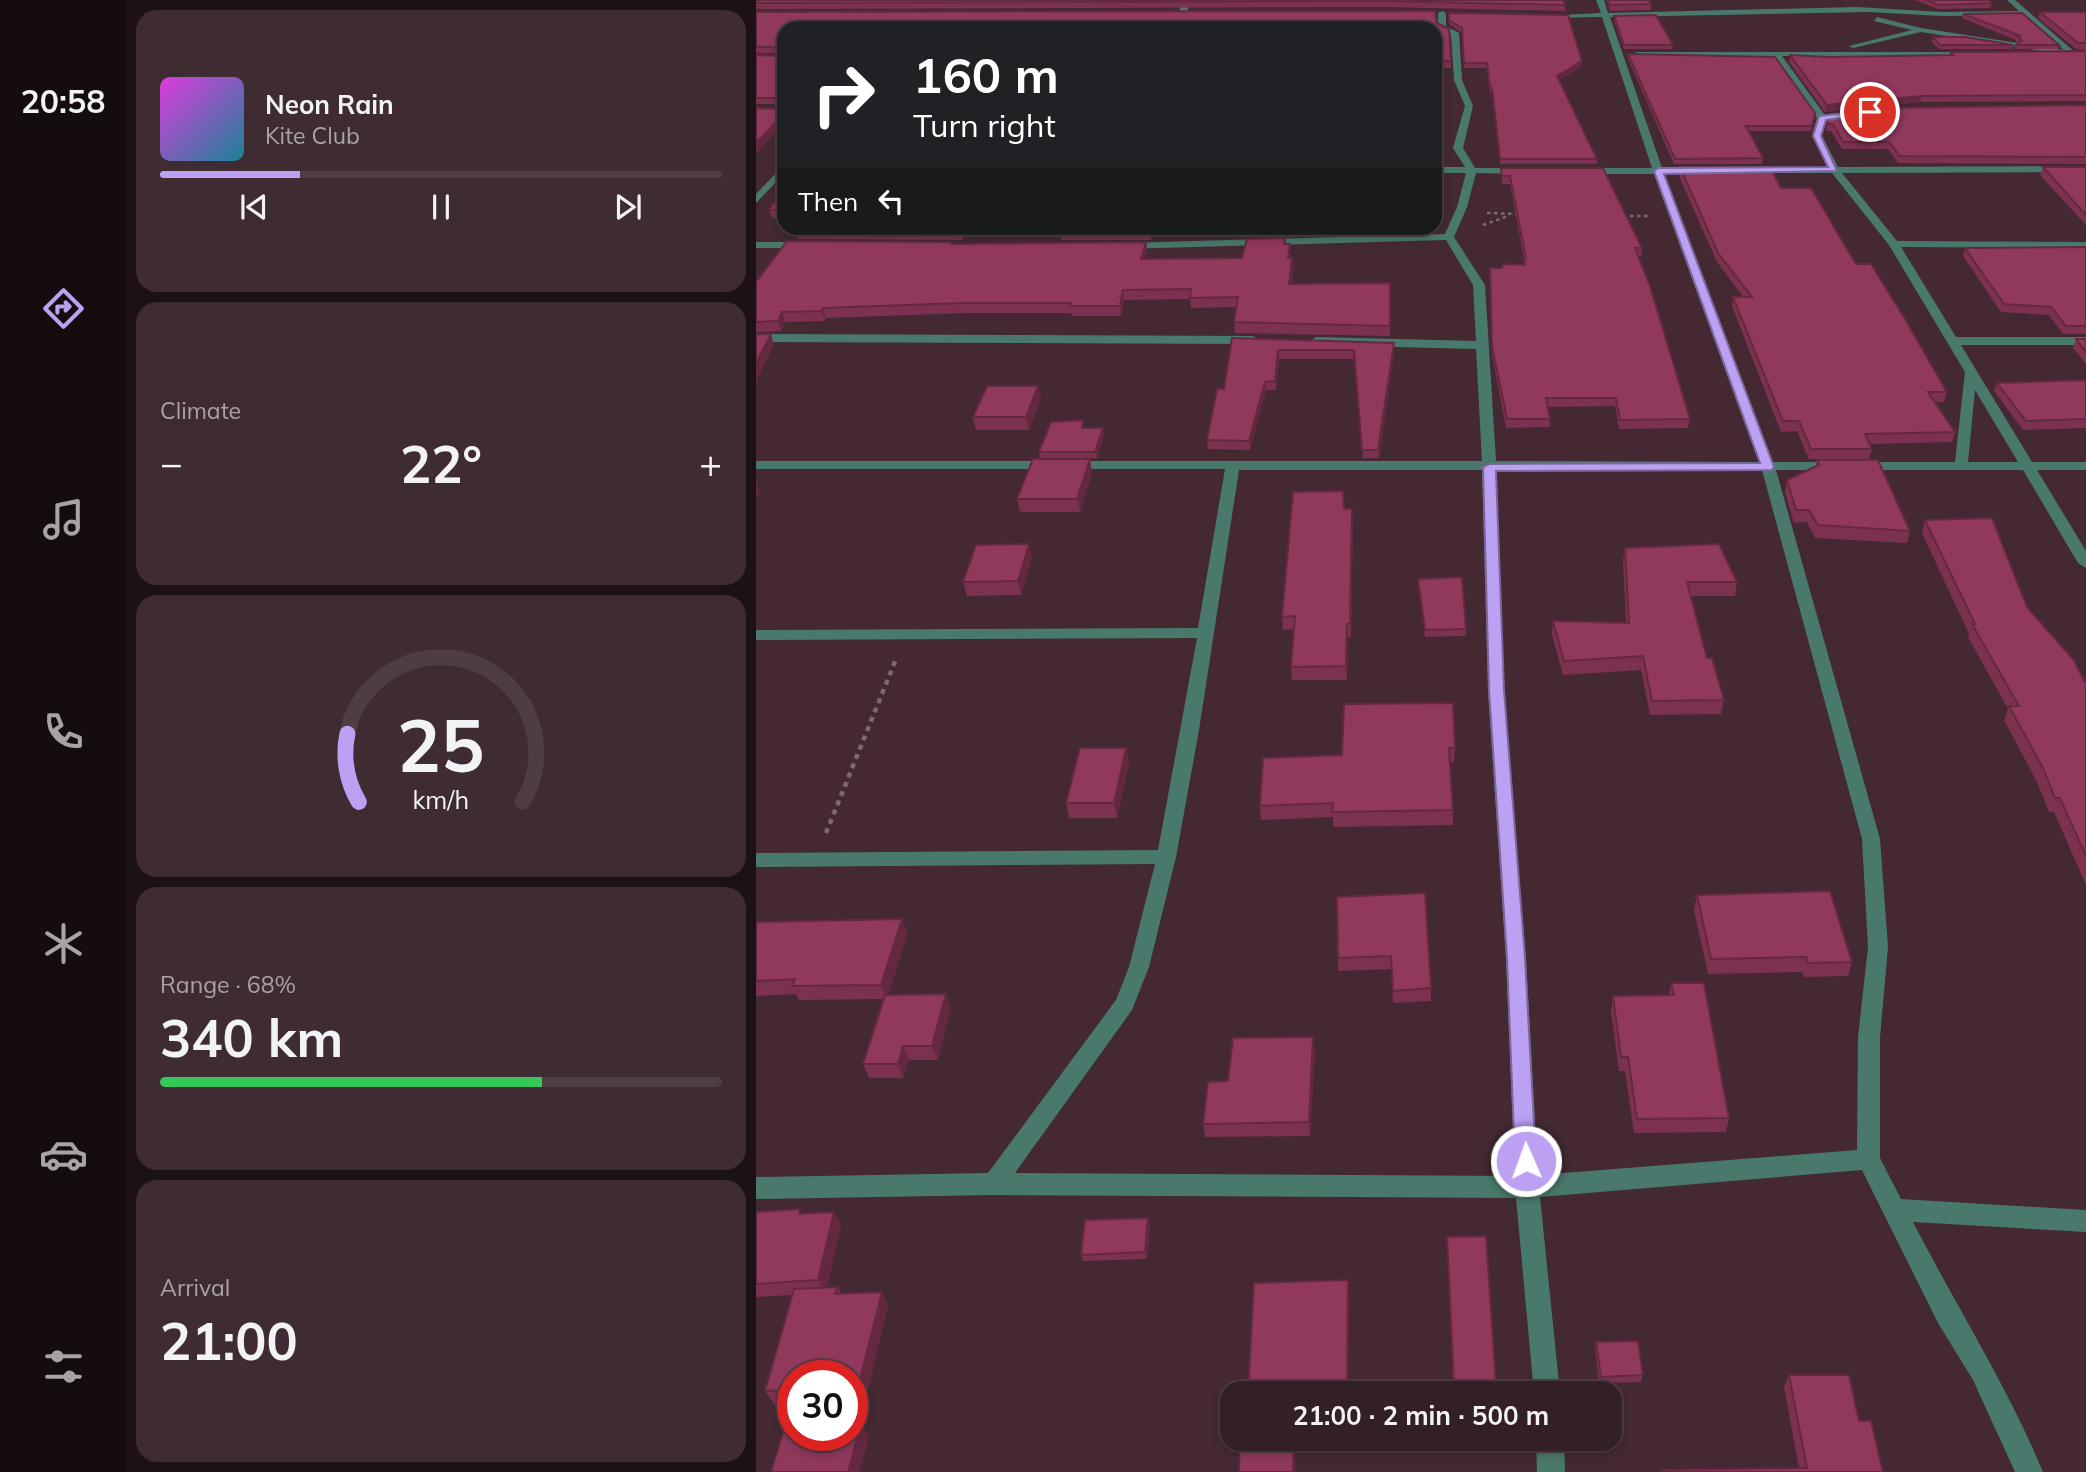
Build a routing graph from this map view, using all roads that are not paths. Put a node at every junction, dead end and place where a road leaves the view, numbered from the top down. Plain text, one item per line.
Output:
1 (1188, 0) edge
2 (1600, 0) edge
3 (2011, 0) edge
4 (1800, 2) dead end
5 (1919, 3) dead end
6 (1867, 10) junction
7 (1847, 11) junction
8 (1169, 13) edge
9 (1182, 13) junction
10 (1194, 13) edge
11 (1443, 13) edge
12 (1993, 13) junction
13 (2025, 13) junction
14 (2046, 13) edge
15 (1538, 16) edge
16 (1605, 16) junction
17 (1178, 21) edge
18 (1921, 30) junction
19 (1618, 54) junction
20 (1776, 54) junction
21 (1810, 54) junction
22 (1990, 54) edge
23 (2004, 54) edge
24 (2073, 54) junction
25 (2086, 54) edge
26 (1835, 116) edge
27 (1822, 118) junction
28 (1834, 169) junction
29 (2086, 169) edge
30 (1442, 170) edge
31 (1712, 170) edge
32 (1740, 170) edge
33 (1472, 171) junction
34 (1539, 171) edge
35 (1565, 171) edge
36 (1658, 171) junction
37 (777, 177) edge
38 (756, 200) edge
39 (1449, 237) junction
40 (1894, 244) junction
41 (756, 245) edge
42 (823, 245) edge
43 (2086, 245) edge
44 (1110, 246) edge
45 (756, 338) edge
46 (1268, 340) edge
47 (1309, 341) edge
48 (1954, 341) junction
49 (2086, 341) edge
50 (1482, 345) junction
51 (1971, 371) junction
52 (756, 465) edge
53 (2086, 466) edge
54 (1489, 467) junction
55 (1768, 467) junction
56 (1961, 467) junction
57 (2026, 467) junction
58 (1232, 468) junction
59 (2086, 563) edge
60 (1204, 632) junction
61 (756, 635) edge
62 (1166, 857) junction
63 (756, 860) edge
64 (1868, 1159) junction
65 (995, 1184) junction
66 (1527, 1186) junction
67 (756, 1188) edge
68 (1894, 1210) junction
69 (2086, 1221) edge
70 (1546, 1381) edge
71 (1550, 1451) edge
72 (1551, 1472) edge
73 (2029, 1472) edge

1 - 9 street
2 - 16 street
3 - 13 street
4 - 6 street
5 - 13 street
6 - 7 street
6 - 12 street
7 - 16 street
7 - 18 street
8 - 9 street
9 - 10 street
9 - 17 street
11 - 33 street
12 - 13 street
12 - 18 street
13 - 14 street
13 - 24 street
15 - 16 street
16 - 19 street
18 - 21 street
18 - 24 street
19 - 20 street
19 - 36 street
20 - 21 street
20 - 27 street
21 - 22 street
23 - 24 street
24 - 25 street
26 - 27 street
27 - 28 street
28 - 29 street
28 - 32 street
28 - 40 street
30 - 33 street
31 - 36 street
33 - 34 street
33 - 39 street
35 - 36 street
36 - 55 street
37 - 38 street
39 - 44 street
39 - 50 street
40 - 43 street
40 - 48 street
41 - 42 street
45 - 46 street
47 - 50 street
48 - 49 street
48 - 51 street
50 - 54 street
51 - 56 street
51 - 57 street
52 - 58 street
53 - 57 street
54 - 55 street
54 - 58 street
54 - 66 street
55 - 56 street
55 - 64 street
56 - 57 street
57 - 59 street
58 - 60 street
60 - 61 street
60 - 62 street
62 - 63 street
62 - 65 street
64 - 66 street
64 - 68 street
65 - 66 street
65 - 67 street
66 - 70 street
68 - 69 street
68 - 73 street
71 - 72 street

